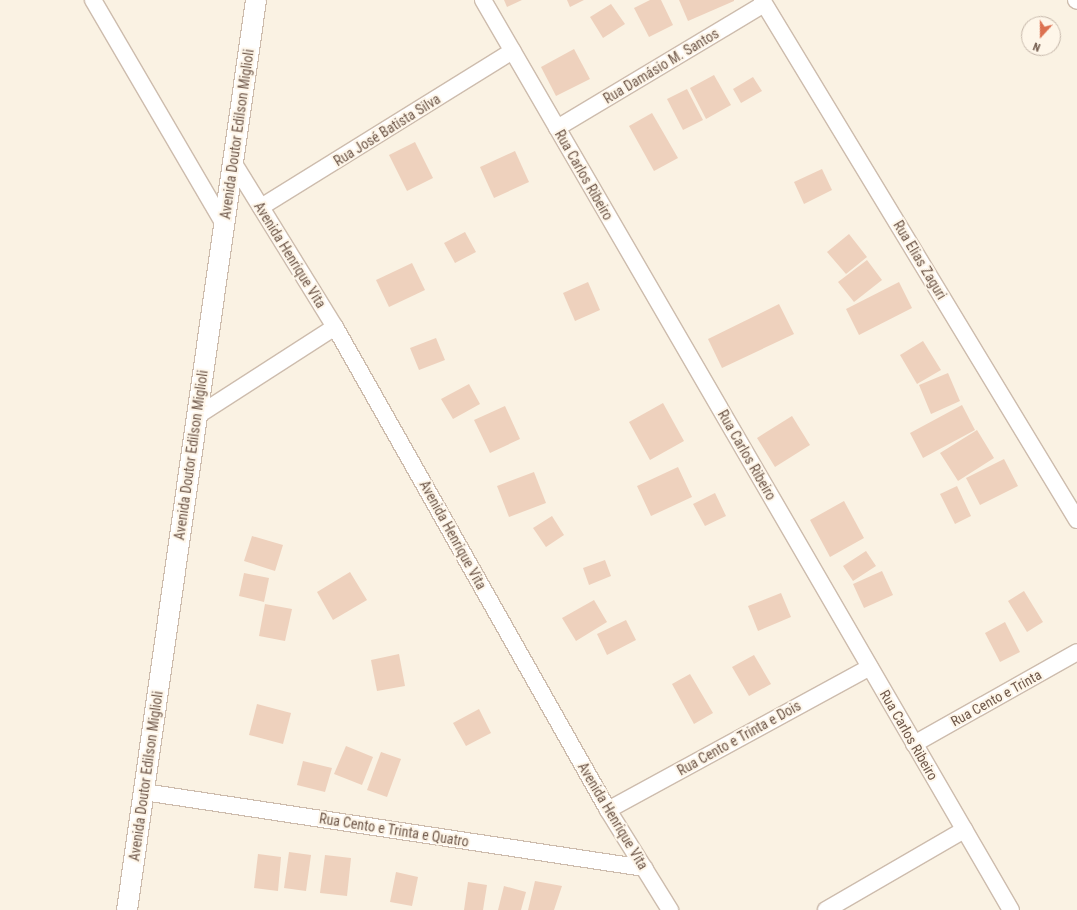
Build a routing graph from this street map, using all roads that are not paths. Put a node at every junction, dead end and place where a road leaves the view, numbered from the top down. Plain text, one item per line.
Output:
1 (93, 0) edge
2 (256, 0) edge
3 (483, 0) edge
4 (763, 2) edge
5 (513, 51) junction
6 (557, 128) junction
7 (233, 162) junction
8 (261, 207) junction
9 (224, 224) junction
10 (335, 327) junction
11 (197, 416) junction
12 (1077, 520) edge
13 (1077, 652) edge
14 (870, 667) junction
15 (914, 744) junction
16 (144, 792) junction
17 (608, 810) junction
18 (964, 830) junction
19 (644, 868) junction
20 (127, 910) edge
21 (670, 910) edge
22 (826, 910) edge
23 (1011, 910) edge

1 - 9 street
2 - 7 street, Avenida Doutor Edilson Miglioli
3 - 5 street, Rua Carlos Ribeiro
4 - 6 street, Rua Damásio M. Santos
4 - 12 street, Rua Elias Zaguri
5 - 6 street, Rua Carlos Ribeiro
5 - 8 street, Rua José Batista Silva
6 - 14 street, Rua Carlos Ribeiro
7 - 8 street, Avenida Henrique Vita
7 - 9 street, Avenida Doutor Edilson Miglioli
8 - 10 street, Avenida Henrique Vita
9 - 11 street, Avenida Doutor Edilson Miglioli
10 - 11 street
10 - 17 street, Avenida Henrique Vita
11 - 16 street, Avenida Doutor Edilson Miglioli
13 - 15 street, Rua Cento e Trinta
14 - 15 street, Rua Carlos Ribeiro
14 - 17 street, Rua Cento e Trinta e Dois
15 - 18 street, Rua Carlos Ribeiro
16 - 19 street, Rua Cento e Trinta e Quatro
16 - 20 street, Avenida Doutor Edilson Miglioli
17 - 19 street, Avenida Henrique Vita
18 - 22 street
18 - 23 street, Rua Carlos Ribeiro
19 - 21 street, Avenida Henrique Vita

